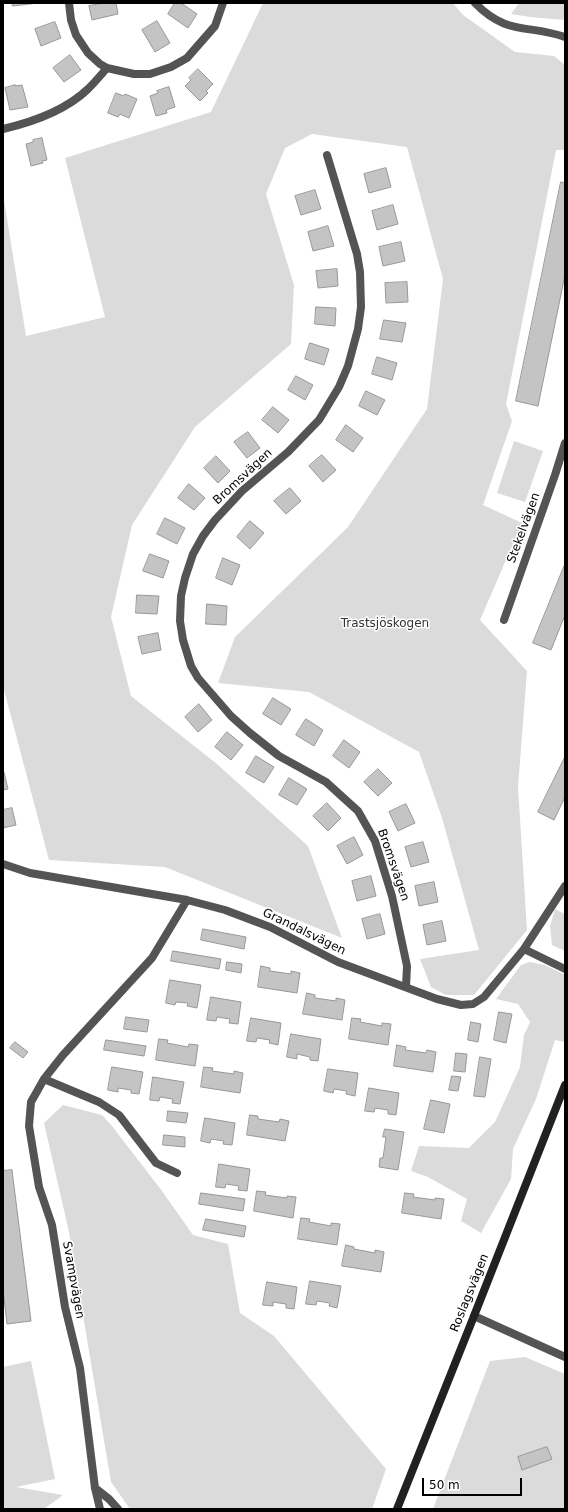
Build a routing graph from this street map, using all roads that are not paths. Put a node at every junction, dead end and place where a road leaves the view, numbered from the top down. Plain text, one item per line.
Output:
1 (69, 3) edge
2 (223, 3) edge
3 (475, 3) edge
4 (565, 37) edge
5 (107, 68) junction
6 (3, 129) edge
7 (327, 155) dead end
8 (565, 443) edge
9 (504, 620) dead end
10 (3, 864) edge
11 (565, 886) edge
12 (187, 900) junction
13 (524, 949) junction
14 (565, 969) edge
15 (406, 987) junction
16 (44, 1079) junction
17 (565, 1084) edge
18 (177, 1172) dead end
19 (474, 1316) junction
20 (565, 1357) edge
21 (95, 1488) junction
22 (100, 1509) edge
23 (118, 1509) edge
24 (397, 1509) edge

1 - 5 street
2 - 5 street
3 - 4 street
5 - 6 street
7 - 15 street, Bromsvägen
8 - 9 street, Stekelvägen
10 - 12 street, Grandalsvägen
11 - 13 street, Grandalsvägen
12 - 15 street, Grandalsvägen
12 - 16 street, Svampvägen
13 - 14 street
13 - 15 street, Grandalsvägen
16 - 18 street
16 - 21 street, Svampvägen
17 - 19 main road, Roslagsvägen
19 - 20 street
19 - 24 main road, Roslagsvägen
21 - 22 street, Svampvägen
21 - 23 street

